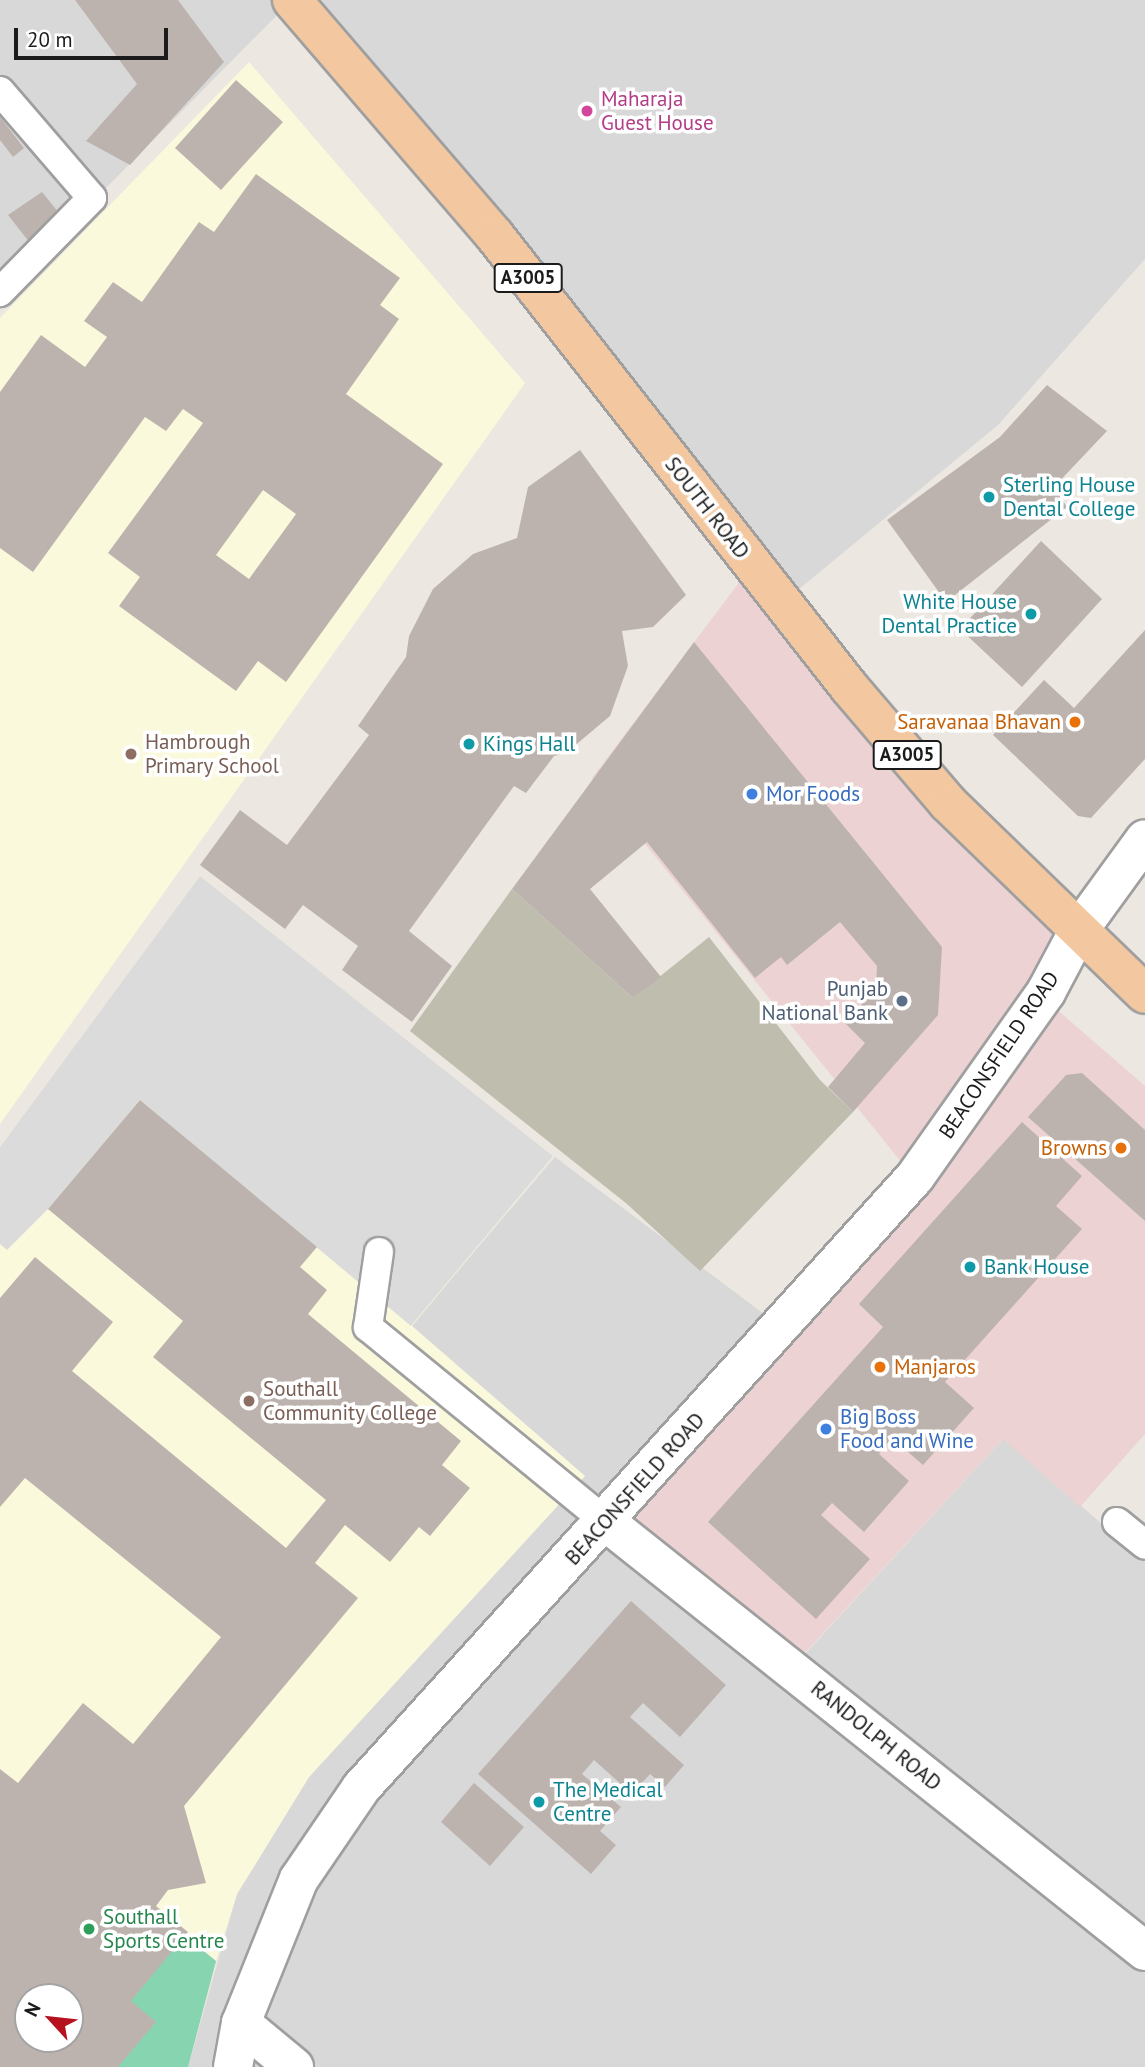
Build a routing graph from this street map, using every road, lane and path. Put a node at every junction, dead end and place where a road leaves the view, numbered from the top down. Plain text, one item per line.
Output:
1 (292, 0) edge
2 (0, 91) edge
3 (0, 292) edge
4 (1145, 839) edge
5 (1079, 930) junction
6 (1145, 994) edge
7 (379, 1252) dead end
8 (606, 1522) junction
9 (1117, 1522) dead end
10 (1145, 1545) edge
11 (1145, 1951) edge
12 (241, 2023) junction
13 (233, 2067) edge
14 (294, 2067) edge

1 - 5 main road, SOUTH ROAD / A3005
2 - 3 lane
4 - 5 street, BEACONSFIELD ROAD
5 - 6 main road, SOUTH ROAD / A3005
5 - 8 street, BEACONSFIELD ROAD
7 - 8 lane
8 - 11 street, RANDOLPH ROAD
8 - 12 street, BEACONSFIELD ROAD
9 - 10 lane
12 - 13 street, BEACONSFIELD ROAD
12 - 14 street

